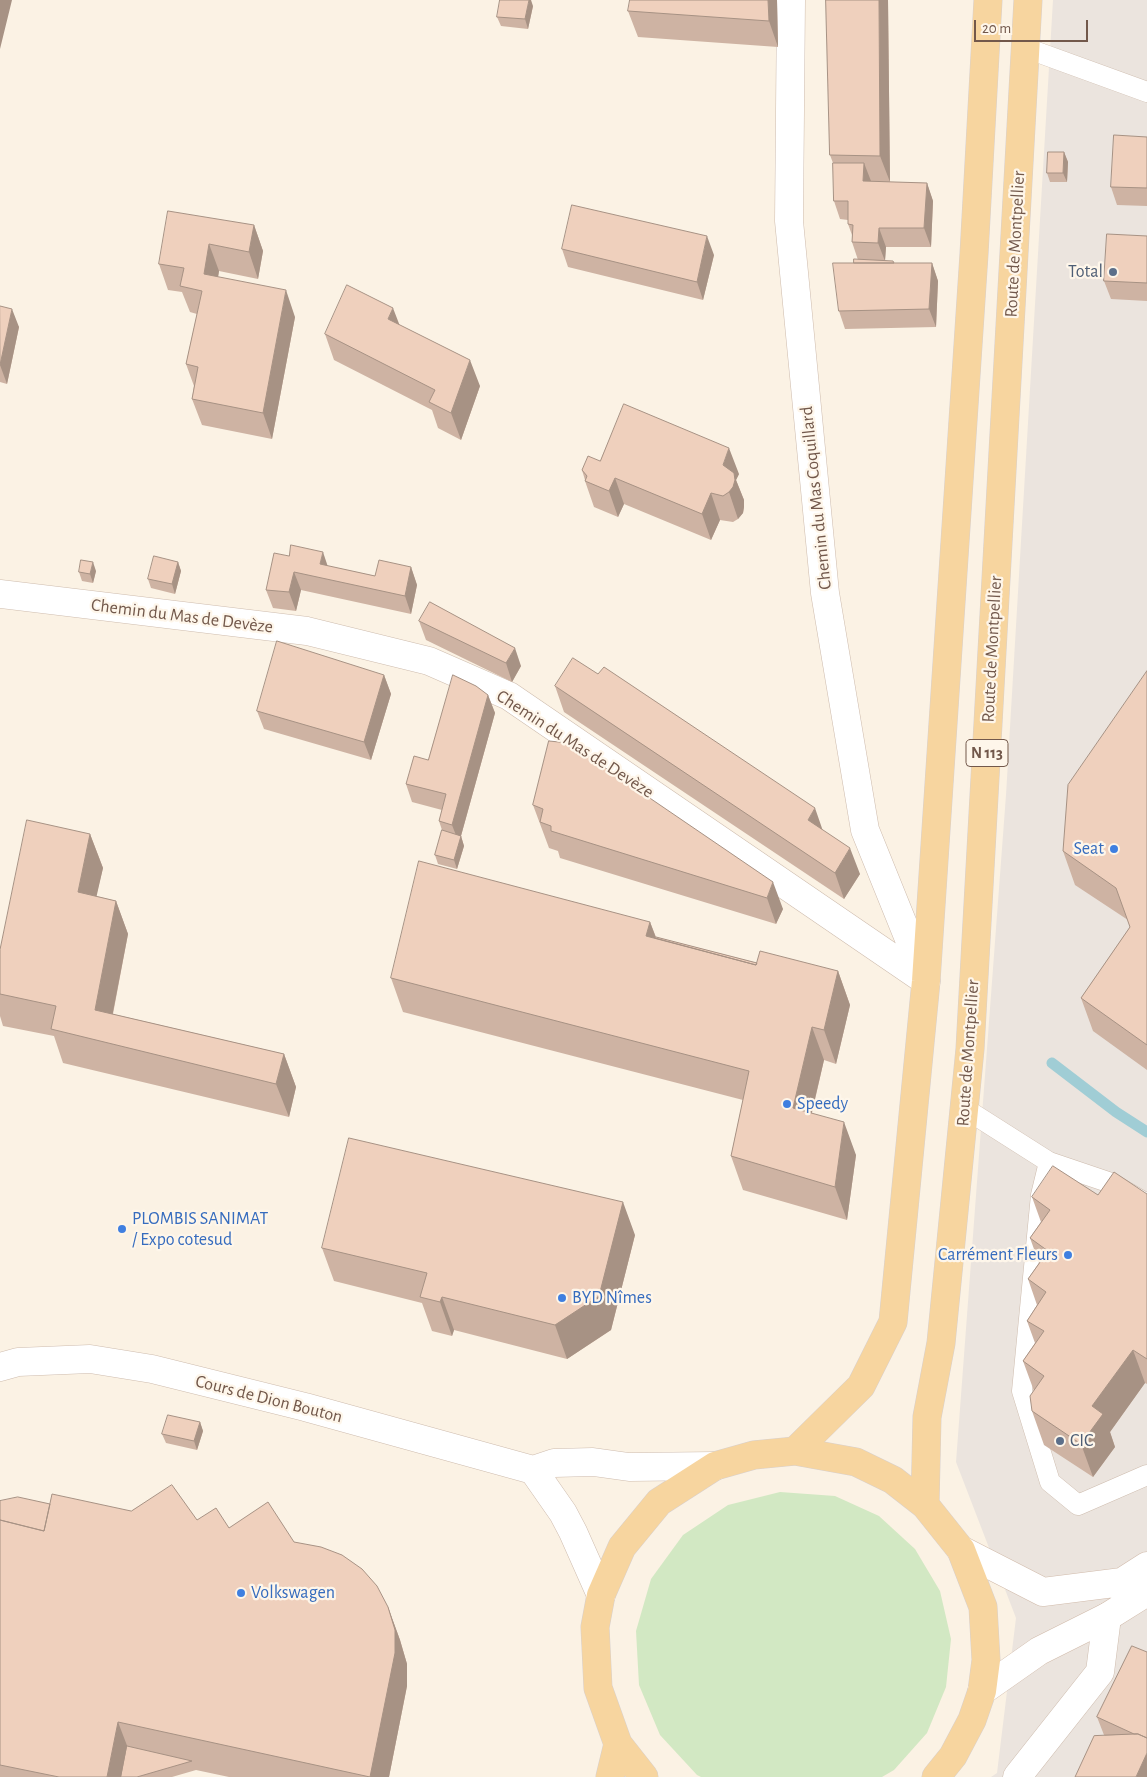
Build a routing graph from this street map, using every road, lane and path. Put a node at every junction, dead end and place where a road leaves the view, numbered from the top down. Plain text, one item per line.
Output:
1 (791, 0) edge
2 (988, 0) edge
3 (1028, 0) edge
4 (1026, 48) junction
5 (1147, 92) edge
6 (0, 594) edge
7 (926, 981) junction
8 (964, 1108) junction
9 (1049, 1162) junction
10 (1147, 1204) edge
11 (0, 1367) edge
12 (795, 1451) junction
13 (715, 1466) junction
14 (533, 1470) junction
15 (1147, 1475) edge
16 (925, 1505) junction
17 (961, 1550) junction
18 (1147, 1566) edge
19 (1147, 1590) edge
20 (601, 1595) junction
21 (1107, 1617) junction
22 (982, 1691) junction
23 (618, 1744) junction
24 (610, 1777) edge
25 (644, 1777) edge
26 (936, 1777) edge
27 (1017, 1777) edge

1 - 7 street, Chemin du Mas Coquillard
2 - 7 main road, N 113
3 - 4 main road, Route de Montpellier / N 113
4 - 5 lane
4 - 8 main road, Route de Montpellier / N 113
6 - 7 street, Chemin du Mas de Devèze
7 - 12 main road, N 113
8 - 9 lane
8 - 16 main road, Route de Montpellier / N 113
9 - 10 lane
9 - 15 lane
11 - 14 street, Cours de Dion Bouton
12 - 13 main road
12 - 16 main road
13 - 14 street
13 - 20 main road
14 - 20 street
16 - 17 main road
17 - 18 street
17 - 22 main road
19 - 21 street
20 - 23 main road
21 - 22 street
21 - 27 street
22 - 26 main road
23 - 24 main road
23 - 25 main road

